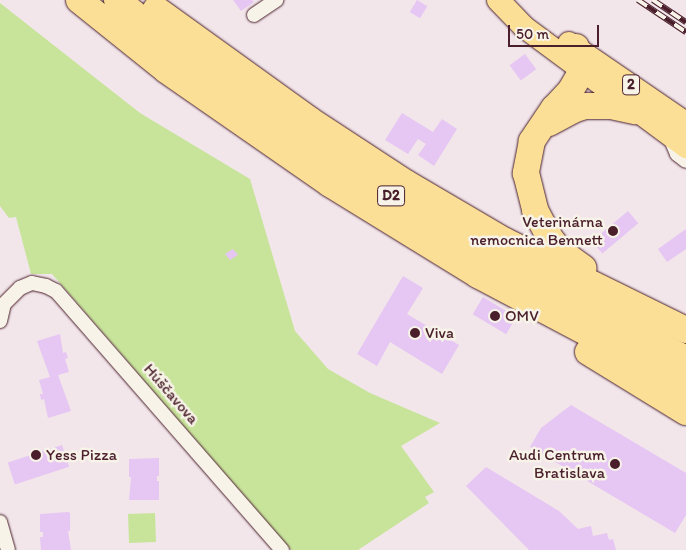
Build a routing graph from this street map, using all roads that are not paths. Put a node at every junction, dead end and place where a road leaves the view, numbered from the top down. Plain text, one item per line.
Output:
1 (79, 0) edge
2 (117, 0) edge
3 (138, 0) edge
4 (276, 0) edge
5 (498, 0) edge
6 (507, 0) edge
7 (254, 15) dead end
8 (578, 59) junction
9 (635, 111) junction
10 (540, 128) junction
11 (681, 144) edge
12 (623, 299) junction
13 (524, 300) junction
14 (0, 321) edge
15 (686, 330) edge
16 (686, 360) edge
17 (686, 385) edge
18 (686, 412) edge
19 (0, 522) edge
20 (8, 550) edge
21 (282, 550) edge

1 - 13 highway, D2
2 - 16 highway, D2
3 - 12 highway
4 - 7 street
5 - 8 main road, 2
6 - 8 main road, 2
8 - 9 main road, 2
8 - 10 highway
8 - 11 main road, 2
9 - 10 highway
9 - 11 main road, 2
10 - 12 highway
12 - 15 highway
13 - 17 highway, D2
13 - 18 highway
14 - 21 street, Húščavova
19 - 20 street

